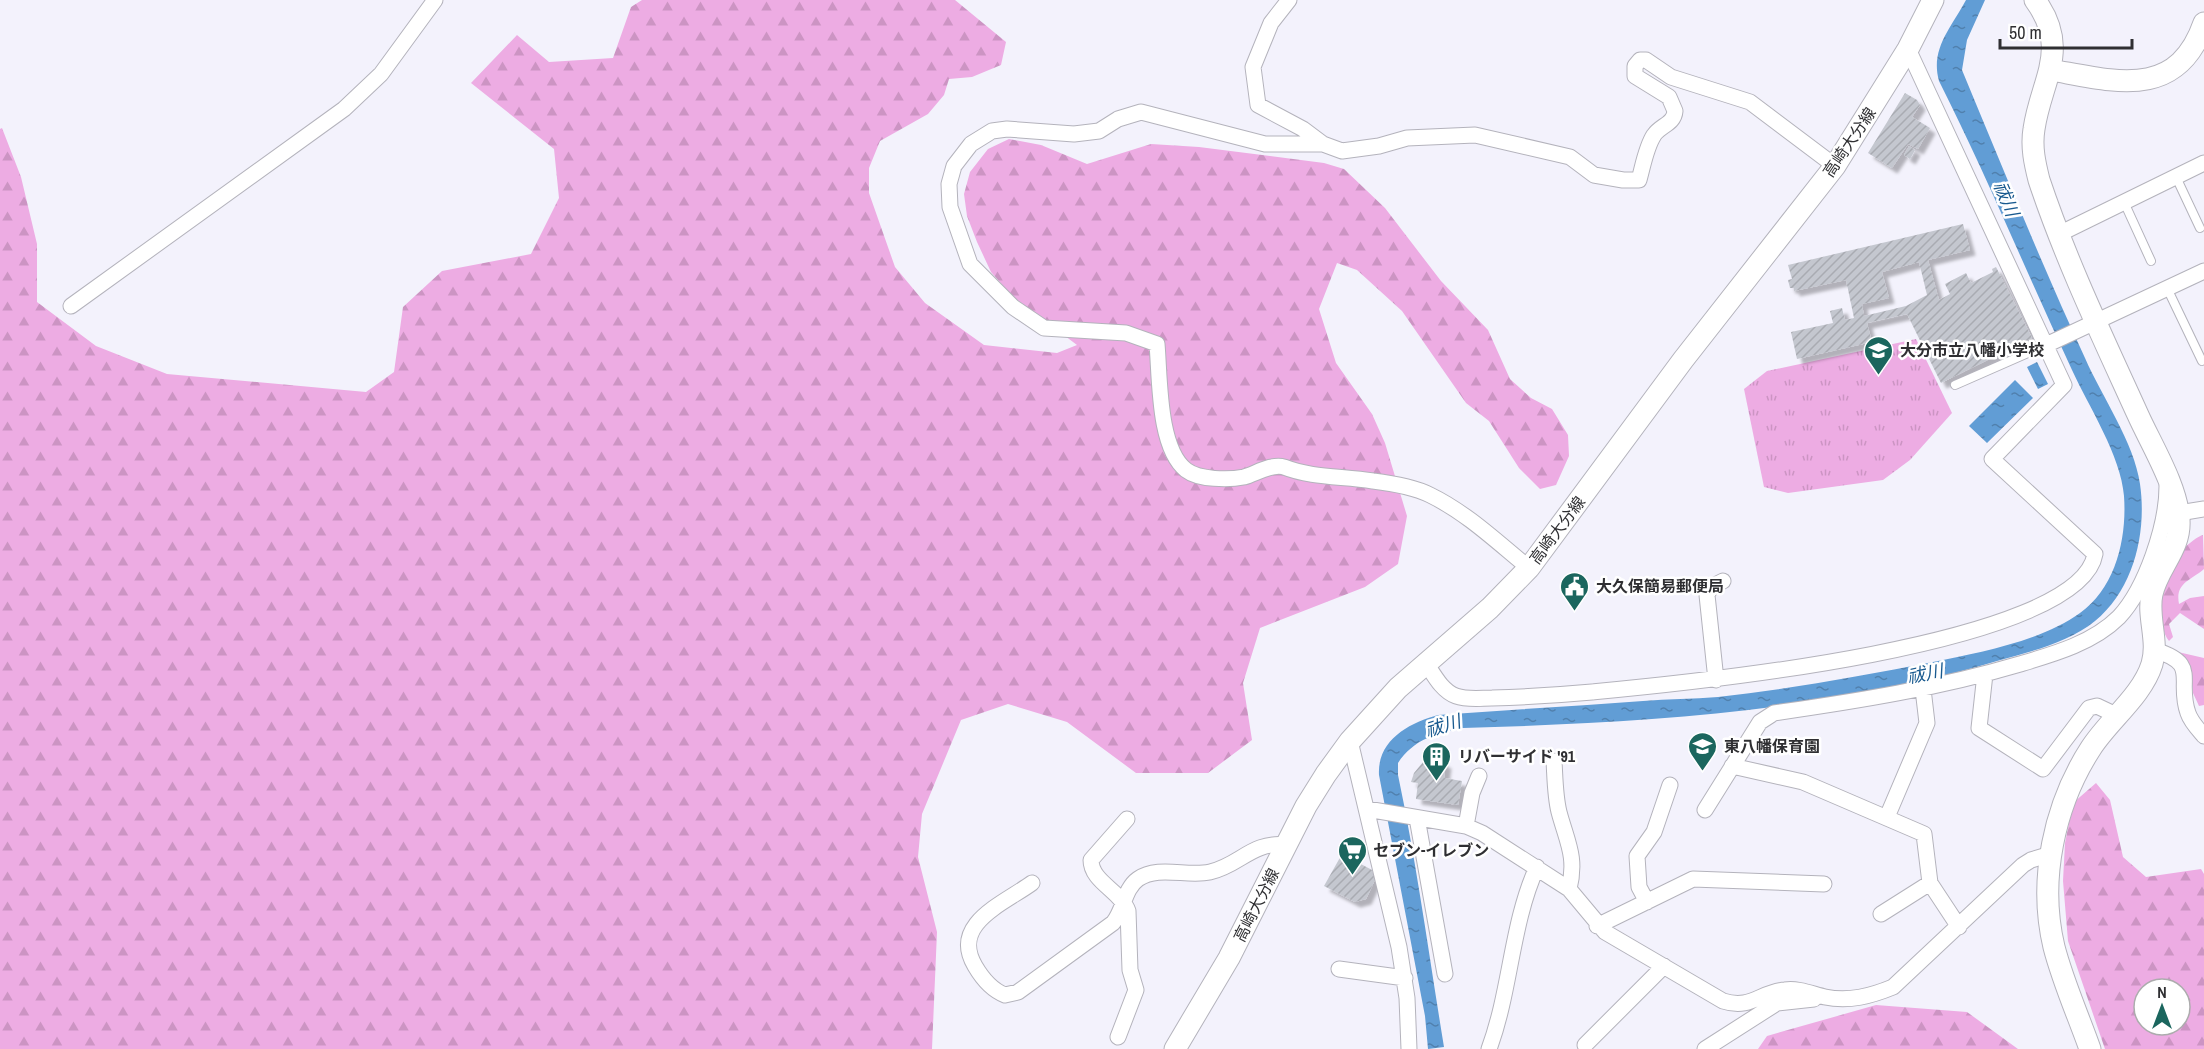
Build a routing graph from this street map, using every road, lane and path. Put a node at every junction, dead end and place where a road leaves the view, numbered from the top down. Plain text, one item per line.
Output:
1 (435, 0) edge
2 (1289, 0) edge
3 (1933, 0) edge
4 (2035, 0) edge
5 (2204, 23) edge
6 (1908, 49) junction
7 (2051, 70) junction
8 (1323, 144) junction
9 (2204, 163) edge
10 (1835, 166) junction
11 (2176, 177) junction
12 (2124, 202) junction
13 (2200, 228) dead end
14 (2059, 234) junction
15 (2151, 261) dead end
16 (2204, 271) edge
17 (2168, 288) junction
18 (71, 306) dead end
19 (2090, 323) junction
20 (2050, 343) junction
21 (2202, 361) dead end
22 (1955, 386) dead end
23 (2167, 480) junction
24 (2204, 509) edge
25 (2178, 513) junction
26 (1529, 568) junction
27 (1724, 581) dead end
28 (2154, 650) junction
29 (1426, 663) junction
30 (1985, 674) junction
31 (1716, 680) junction
32 (1923, 690) junction
33 (2116, 716) junction
34 (2204, 736) edge
35 (1350, 741) junction
36 (1554, 761) dead end
37 (1732, 766) junction
38 (1479, 776) dead end
39 (1670, 785) dead end
40 (1373, 810) junction
41 (1705, 810) dead end
42 (1412, 817) junction
43 (1887, 817) junction
44 (1127, 819) dead end
45 (1466, 826) junction
46 (1287, 845) junction
47 (2051, 854) junction
48 (1537, 867) junction
49 (1032, 883) dead end
50 (1930, 883) junction
51 (1824, 884) dead end
52 (1569, 889) junction
53 (1125, 902) junction
54 (1647, 902) junction
55 (1881, 914) dead end
56 (1597, 926) junction
57 (1959, 927) junction
58 (1664, 966) junction
59 (1339, 969) dead end
60 (1445, 974) dead end
61 (1405, 978) junction
62 (1828, 998) junction
63 (1118, 1037) dead end
64 (1585, 1044) dead end
65 (1175, 1049) edge
66 (1409, 1049) edge
67 (1489, 1049) edge
68 (1705, 1049) edge
69 (2090, 1049) edge

1 - 18 street
2 - 8 street
3 - 6 street, 高崎大分線
4 - 7 street
5 - 7 street
6 - 10 street, 高崎大分線
6 - 20 street
7 - 14 street
8 - 10 street
8 - 26 street
9 - 11 street
10 - 26 street, 高崎大分線
11 - 12 street
11 - 13 lane
12 - 14 street
12 - 15 lane
14 - 19 street
16 - 17 street
17 - 19 street
17 - 21 lane
19 - 20 street
19 - 23 street
20 - 22 lane
20 - 31 street
23 - 25 street
23 - 30 street
24 - 25 street
25 - 28 street
26 - 29 street, 高崎大分線
27 - 31 street
28 - 33 street
28 - 34 street
29 - 31 street
29 - 35 street, 高崎大分線
30 - 32 street
30 - 33 street
32 - 37 street
32 - 43 street
33 - 47 street
35 - 40 street
35 - 46 street, 高崎大分線
36 - 52 street
37 - 41 street
37 - 43 street
38 - 45 street
39 - 54 street
40 - 42 street
40 - 61 street
42 - 45 street
42 - 60 street
43 - 50 street
44 - 53 street
45 - 48 street
46 - 53 street
46 - 65 street, 高崎大分線
47 - 57 street
47 - 69 street
48 - 52 street
48 - 67 street
49 - 53 street
50 - 55 street
50 - 57 street
51 - 54 street
52 - 56 street
53 - 63 street
54 - 56 street
56 - 58 street
57 - 62 street
58 - 62 street
58 - 64 street
59 - 61 street
61 - 66 street
62 - 68 street

